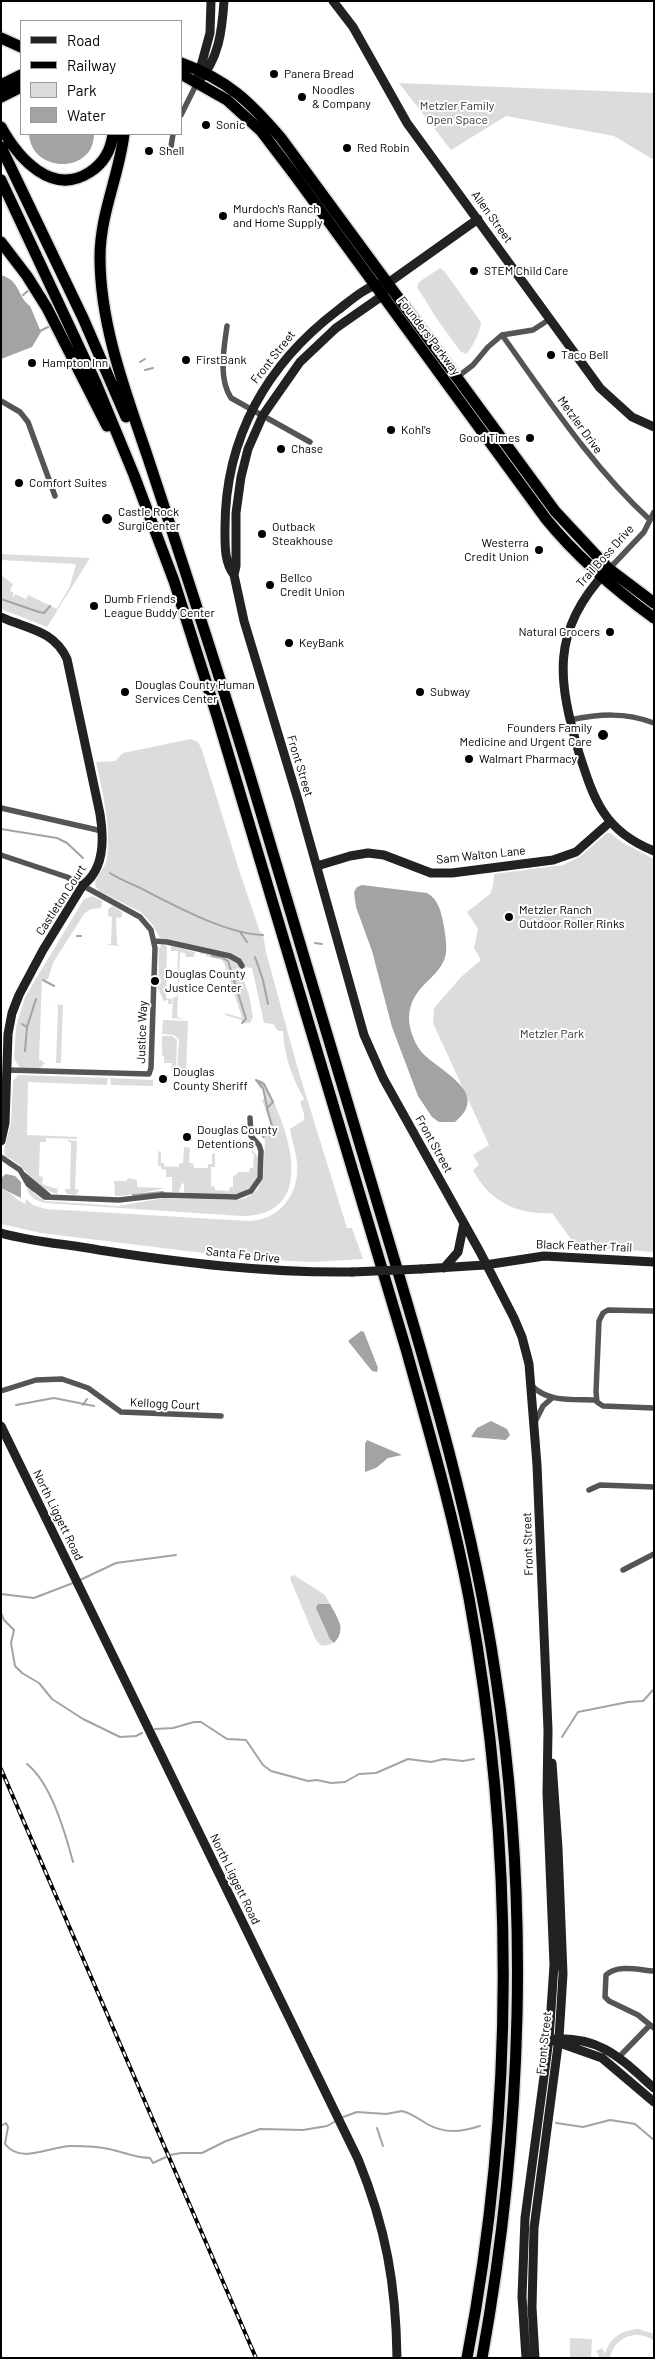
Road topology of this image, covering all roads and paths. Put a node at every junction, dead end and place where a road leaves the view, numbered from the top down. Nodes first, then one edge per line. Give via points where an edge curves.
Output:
1 (211, 1) edge
2 (224, 1) edge
3 (333, 1) edge
4 (1, 38) edge
5 (20, 47) edge
6 (182, 64) edge
7 (182, 74) edge
8 (201, 75) junction
9 (19, 82) edge
10 (1, 85) edge
11 (1, 97) edge
12 (182, 113) edge
13 (1, 127) edge
14 (113, 135) edge
15 (124, 135) edge
16 (173, 135) edge
17 (1, 147) edge
18 (170, 153) dead end
19 (1, 182) edge
20 (478, 219) junction
21 (1, 242) edge
22 (388, 283) junction
23 (374, 285) junction
24 (382, 296) junction
25 (550, 319) junction
26 (227, 326) dead end
27 (502, 336) junction
28 (432, 363) junction
29 (456, 378) junction
30 (1, 401) edge
31 (252, 408) junction
32 (263, 415) junction
33 (654, 427) edge
34 (310, 442) dead end
35 (134, 475) junction
36 (159, 494) junction
37 (55, 496) dead end
38 (654, 512) edge
39 (650, 520) junction
40 (605, 573) junction
41 (234, 576) junction
42 (654, 603) edge
43 (1, 617) edge
44 (654, 618) edge
45 (570, 720) junction
46 (654, 723) edge
47 (1, 808) edge
48 (610, 822) junction
49 (102, 831) junction
50 (654, 851) edge
51 (1, 855) edge
52 (317, 866) junction
53 (83, 885) junction
54 (154, 941) junction
55 (242, 966) dead end
56 (7, 1070) junction
57 (250, 1118) dead end
58 (1, 1141) edge
59 (1, 1157) edge
60 (464, 1223) junction
61 (1, 1233) edge
62 (654, 1262) edge
63 (485, 1265) junction
64 (444, 1268) junction
65 (654, 1311) edge
66 (531, 1385) junction
67 (1, 1391) edge
68 (552, 1398) junction
69 (596, 1400) junction
70 (654, 1408) edge
71 (221, 1416) dead end
72 (534, 1423) junction
73 (1, 1426) edge
74 (654, 1487) edge
75 (589, 1490) dead end
76 (654, 1554) edge
77 (623, 1570) dead end
78 (654, 1971) edge
79 (652, 2026) edge
80 (555, 2040) junction
81 (619, 2057) junction
82 (654, 2088) edge
83 (654, 2102) edge
84 (397, 2358) edge
85 (467, 2358) edge
86 (482, 2358) edge
87 (526, 2358) edge
88 (535, 2358) edge

1 - 8 street via 210,33
2 - 8 street via 219,44
3 - 20 street, Allen Street via 353,26 407,123
4 - 5 highway
6 - 8 highway, Founders Parkway
7 - 8 highway, Founders Parkway
8 - 12 street
8 - 22 highway, Founders Parkway via 244,98 259,112 282,138
8 - 23 highway, Founders Parkway via 252,121
9 - 10 highway
9 - 11 highway
13 - 14 highway via 27,164 44,176 60,180 77,178 95,169 107,155
15 - 36 highway via 121,158 103,222 101,275 118,365
16 - 18 street
17 - 36 highway via 83,318
19 - 35 highway via 96,383
20 - 22 street, Front Street
20 - 25 street, Allen Street
21 - 35 highway via 47,308
22 - 23 street, Front Street
22 - 24 street, Front Street
22 - 29 highway, Founders Parkway
23 - 24 highway, Founders Parkway
23 - 31 street, Front Street via 301,341 274,373
24 - 28 highway, Founders Parkway
24 - 32 street, Front Street via 312,349 289,375
25 - 27 street via 533,330
25 - 33 street, Allen Street via 610,398 632,417
26 - 31 street via 224,385 231,398
27 - 29 street
27 - 39 street, Metzler Drive via 596,463
28 - 29 street
28 - 40 highway, Founders Parkway via 546,518 578,555
29 - 40 highway, Founders Parkway
30 - 37 street via 20,412 28,422
31 - 32 street
31 - 41 street, Front Street via 235,452 226,507 227,559
32 - 34 street
32 - 41 street, Front Street via 248,449 241,477
35 - 85 highway via 208,685 403,1340 450,1510 475,1631 496,1799 502,1903 503,2021 490,2208
36 - 86 highway via 232,713 420,1345 460,1492 484,1606 511,1801 517,2000 504,2214
38 - 39 street, Trail Boss Drive
39 - 40 street, Trail Boss Drive via 634,544
40 - 42 highway, Founders Parkway
40 - 44 highway, Founders Parkway
40 - 45 street, Trail Boss Drive via 577,611 564,651 562,680
41 - 52 street, Front Street via 244,621
43 - 49 street, Castleton Court via 46,634 57,643 67,659
45 - 46 street via 614,715
45 - 48 street, Trail Boss Drive via 592,794
47 - 49 street
48 - 50 street, Trail Boss Drive via 626,837
48 - 52 street, Sam Walton Lane via 576,852 553,860 442,873 423,871 384,855 368,854
49 - 53 street, Castleton Court via 102,849 96,868 90,880
51 - 53 street, Justice Way via 62,874
52 - 60 street, Front Street via 370,1050
53 - 54 street, Justice Way via 140,917 149,927
53 - 56 street, Castleton Court via 19,995 9,1027
54 - 55 street via 230,956
54 - 56 street, Justice Way via 152,1068 149,1074
56 - 58 street, Castleton Court
57 - 59 street via 251,1136 261,1151 260,1174 256,1186 246,1195 163,1195 119,1200 49,1196 39,1194 14,1165
60 - 63 street, Front Street
60 - 64 street via 458,1252
61 - 64 street, Santa Fe Drive, bridge via 47,1243 240,1268 352,1272
62 - 63 street, Black Feather Trail via 544,1256
63 - 64 street, Santa Fe Drive
63 - 66 street, Front Street via 522,1337
65 - 69 street via 608,1310 600,1317
66 - 68 street via 538,1393
66 - 72 street, Front Street
67 - 71 street, Kellogg Court via 36,1380 62,1378 88,1388 121,1412
68 - 69 street
68 - 72 street via 543,1406
69 - 70 street via 603,1406
72 - 80 street, Front Street via 548,1730 555,1792 562,1936 563,1974
73 - 84 street, North Liggett Road via 358,2159 380,2220 392,2271
74 - 75 street via 600,1485
76 - 77 street
78 - 79 street via 618,1969 610,1972 606,1975 605,1997
79 - 81 street
80 - 81 street via 589,2042
80 - 83 street via 602,2058
80 - 87 street, Front Street via 525,2218 522,2297
80 - 88 street, Front Street via 534,2228 532,2307
81 - 82 street

